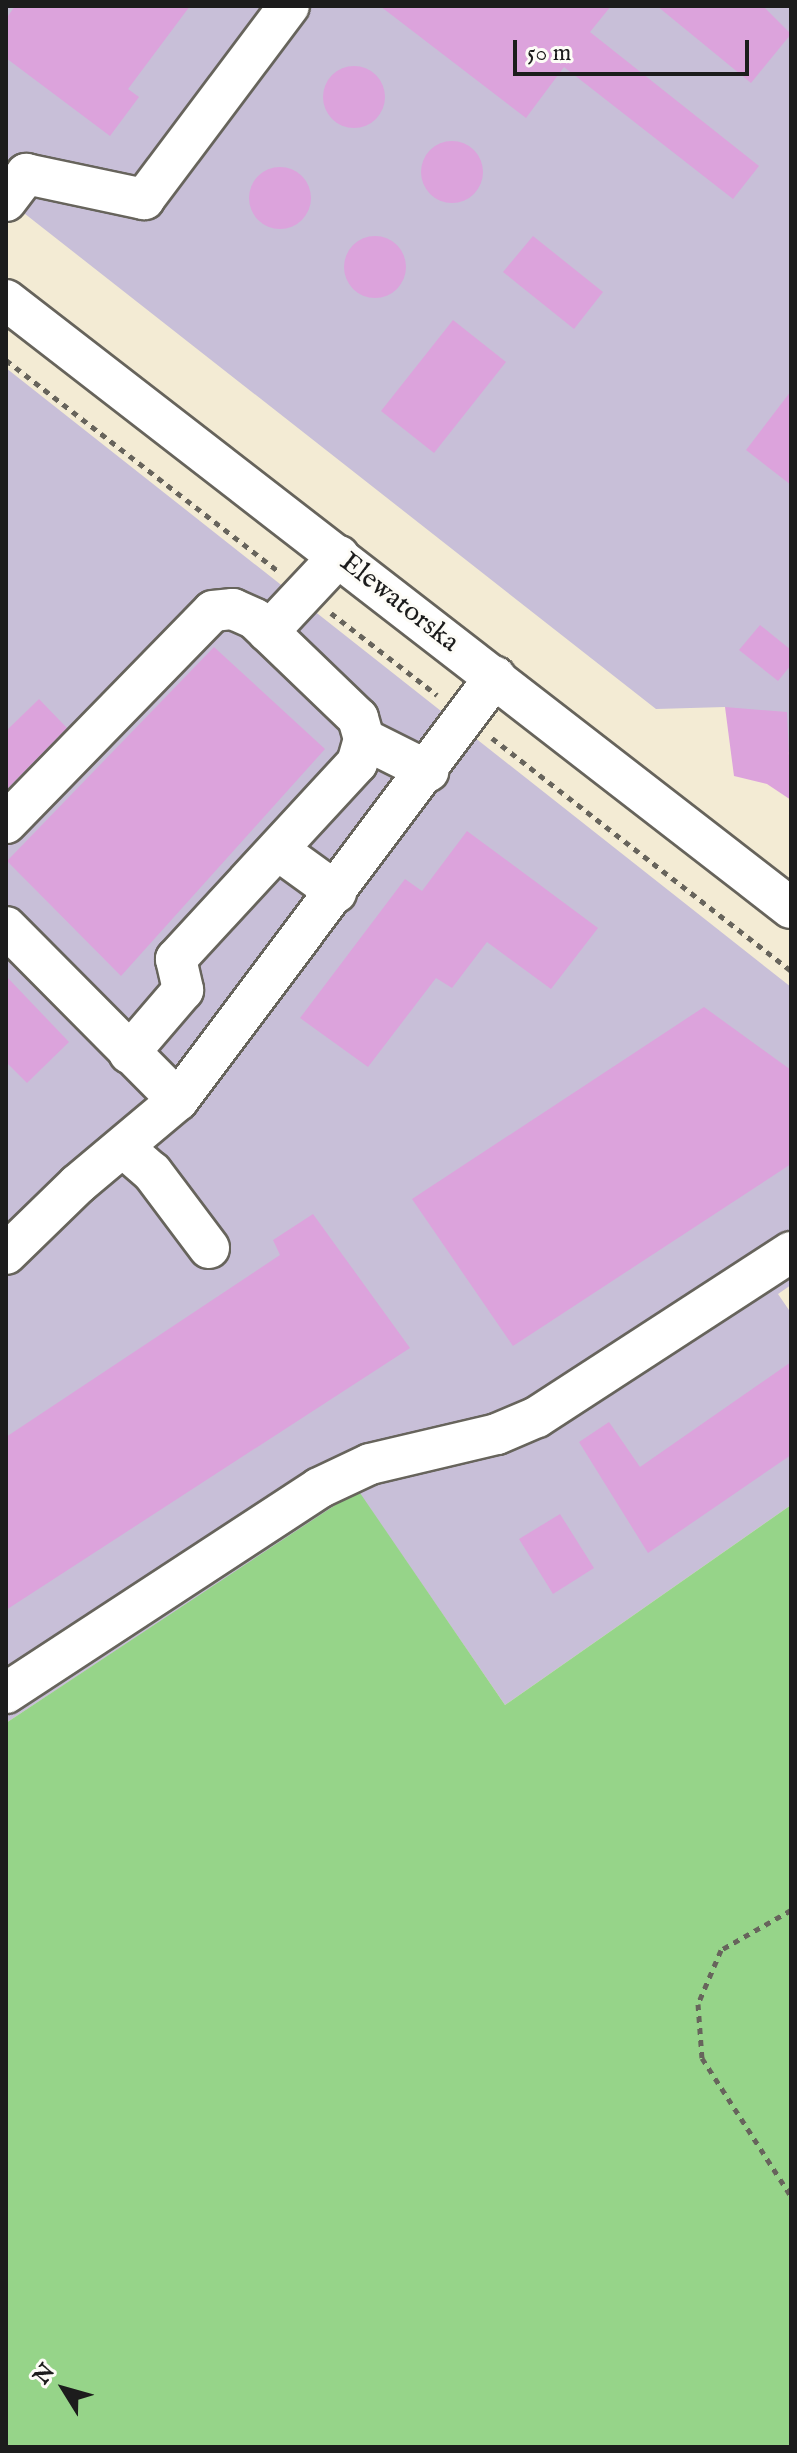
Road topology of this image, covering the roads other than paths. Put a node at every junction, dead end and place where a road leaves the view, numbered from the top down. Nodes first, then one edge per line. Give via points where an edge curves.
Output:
1 (289, 6) edge
2 (6, 201) edge
3 (6, 300) edge
4 (339, 556) junction
5 (268, 632) junction
6 (495, 677) junction
7 (364, 739) junction
8 (428, 771) junction
9 (6, 823) edge
10 (278, 850) junction
11 (336, 892) junction
12 (791, 908) edge
13 (6, 927) edge
14 (129, 1053) junction
15 (178, 1100) junction
16 (124, 1148) junction
17 (209, 1248) dead end
18 (791, 1252) edge
19 (6, 1254) edge
20 (6, 1693) edge

1 - 2 street via 144,199 26,174
3 - 4 street, Elewatorska
4 - 5 street
4 - 6 street, Elewatorska
5 - 7 street via 358,718
5 - 9 street via 233,609 213,611
6 - 8 street
6 - 12 street, Elewatorska
7 - 8 street
7 - 10 street via 357,763
8 - 11 street
10 - 11 street
10 - 14 street via 176,959 183,990
11 - 15 street
13 - 14 street
14 - 15 street
15 - 16 street
16 - 17 street via 152,1172
16 - 19 street
18 - 20 street via 537,1417 497,1434 370,1464 319,1488

